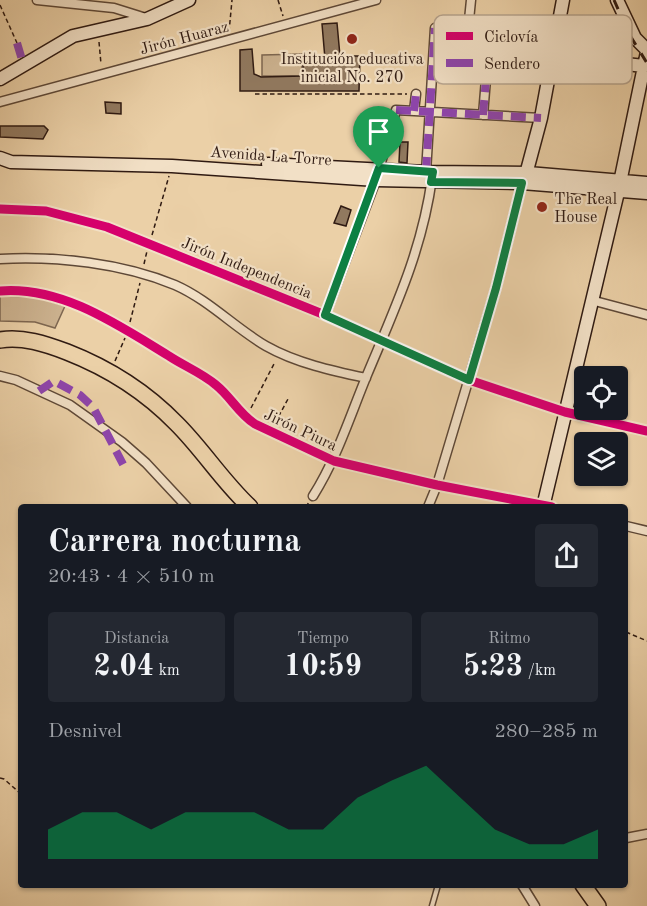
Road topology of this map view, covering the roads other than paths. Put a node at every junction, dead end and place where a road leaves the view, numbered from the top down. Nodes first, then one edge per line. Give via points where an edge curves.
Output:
1 (37, 0) edge
2 (189, 0) edge
3 (376, 0) edge
4 (471, 0) edge
5 (563, 0) edge
6 (617, 0) edge
7 (470, 15) edge
8 (560, 15) edge
9 (624, 15) edge
10 (147, 19) junction
11 (632, 32) edge
12 (434, 45) edge
13 (647, 51) edge
14 (632, 65) edge
15 (644, 66) junction
16 (0, 79) edge
17 (486, 84) edge
18 (547, 84) edge
19 (416, 94) road end
20 (0, 102) edge
21 (414, 111) junction
22 (430, 112) junction
23 (483, 115) junction
24 (541, 118) junction
25 (0, 157) edge
26 (377, 174) junction
27 (430, 175) junction
28 (525, 178) junction
29 (647, 183) edge
30 (619, 187) junction
31 (647, 193) edge
32 (0, 209) edge
33 (0, 259) edge
34 (0, 291) edge
35 (591, 300) junction
36 (325, 315) junction
37 (647, 315) edge
38 (0, 340) edge
39 (382, 340) junction
40 (0, 376) edge
41 (366, 378) junction
42 (469, 380) junction
43 (565, 412) junction
44 (647, 431) edge
45 (334, 461) junction
46 (437, 485) junction
47 (313, 496) dead end
48 (184, 504) edge
49 (247, 504) edge
50 (429, 504) edge
51 (537, 504) edge
52 (547, 504) edge
53 (628, 526) edge
54 (647, 531) edge
55 (647, 834) edge
56 (628, 838) edge
57 (437, 888) edge
58 (524, 888) edge
59 (585, 888) edge
60 (432, 906) edge
61 (535, 906) edge
62 (598, 906) edge

1 - 10 street via 114,8
2 - 10 street
3 - 20 street, Jirón Huaraz
4 - 7 street
5 - 8 street
6 - 9 street
10 - 16 street via 73,36
11 - 13 street
12 - 22 street
13 - 15 street
14 - 15 street
15 - 30 street
17 - 23 street
18 - 24 street
19 - 21 street
21 - 22 street
21 - 26 street via 396,110
22 - 23 street
22 - 27 street
23 - 24 street
24 - 28 street
25 - 26 street, Avenida La Torre via 13,154
26 - 27 street, Avenida La Torre
26 - 36 street
27 - 28 street, Avenida La Torre
27 - 39 street via 415,260
28 - 30 street, Avenida La Torre
28 - 42 street
29 - 30 street, Avenida La Torre
30 - 31 street, Avenida La Torre
30 - 35 street
32 - 36 street, Jirón Independencia via 65,214 107,227
33 - 41 street via 92,265 168,283 280,353
34 - 45 street, Jirón Piura via 43,292 109,321 215,384 245,418
35 - 37 street
35 - 43 street
36 - 39 street, Jirón Independencia
38 - 49 highway via 11,338 61,350 145,393
39 - 41 street
39 - 42 street, Jirón Independencia
40 - 48 street via 70,405 134,452
41 - 45 street
42 - 43 street, Jirón Independencia
42 - 46 street
43 - 44 street, Jirón Independencia
43 - 52 street
45 - 46 street, Jirón Piura
45 - 47 street
46 - 50 street
46 - 51 street, Jirón Piura
53 - 54 street
55 - 56 street
57 - 60 lane
58 - 61 street
59 - 62 highway

